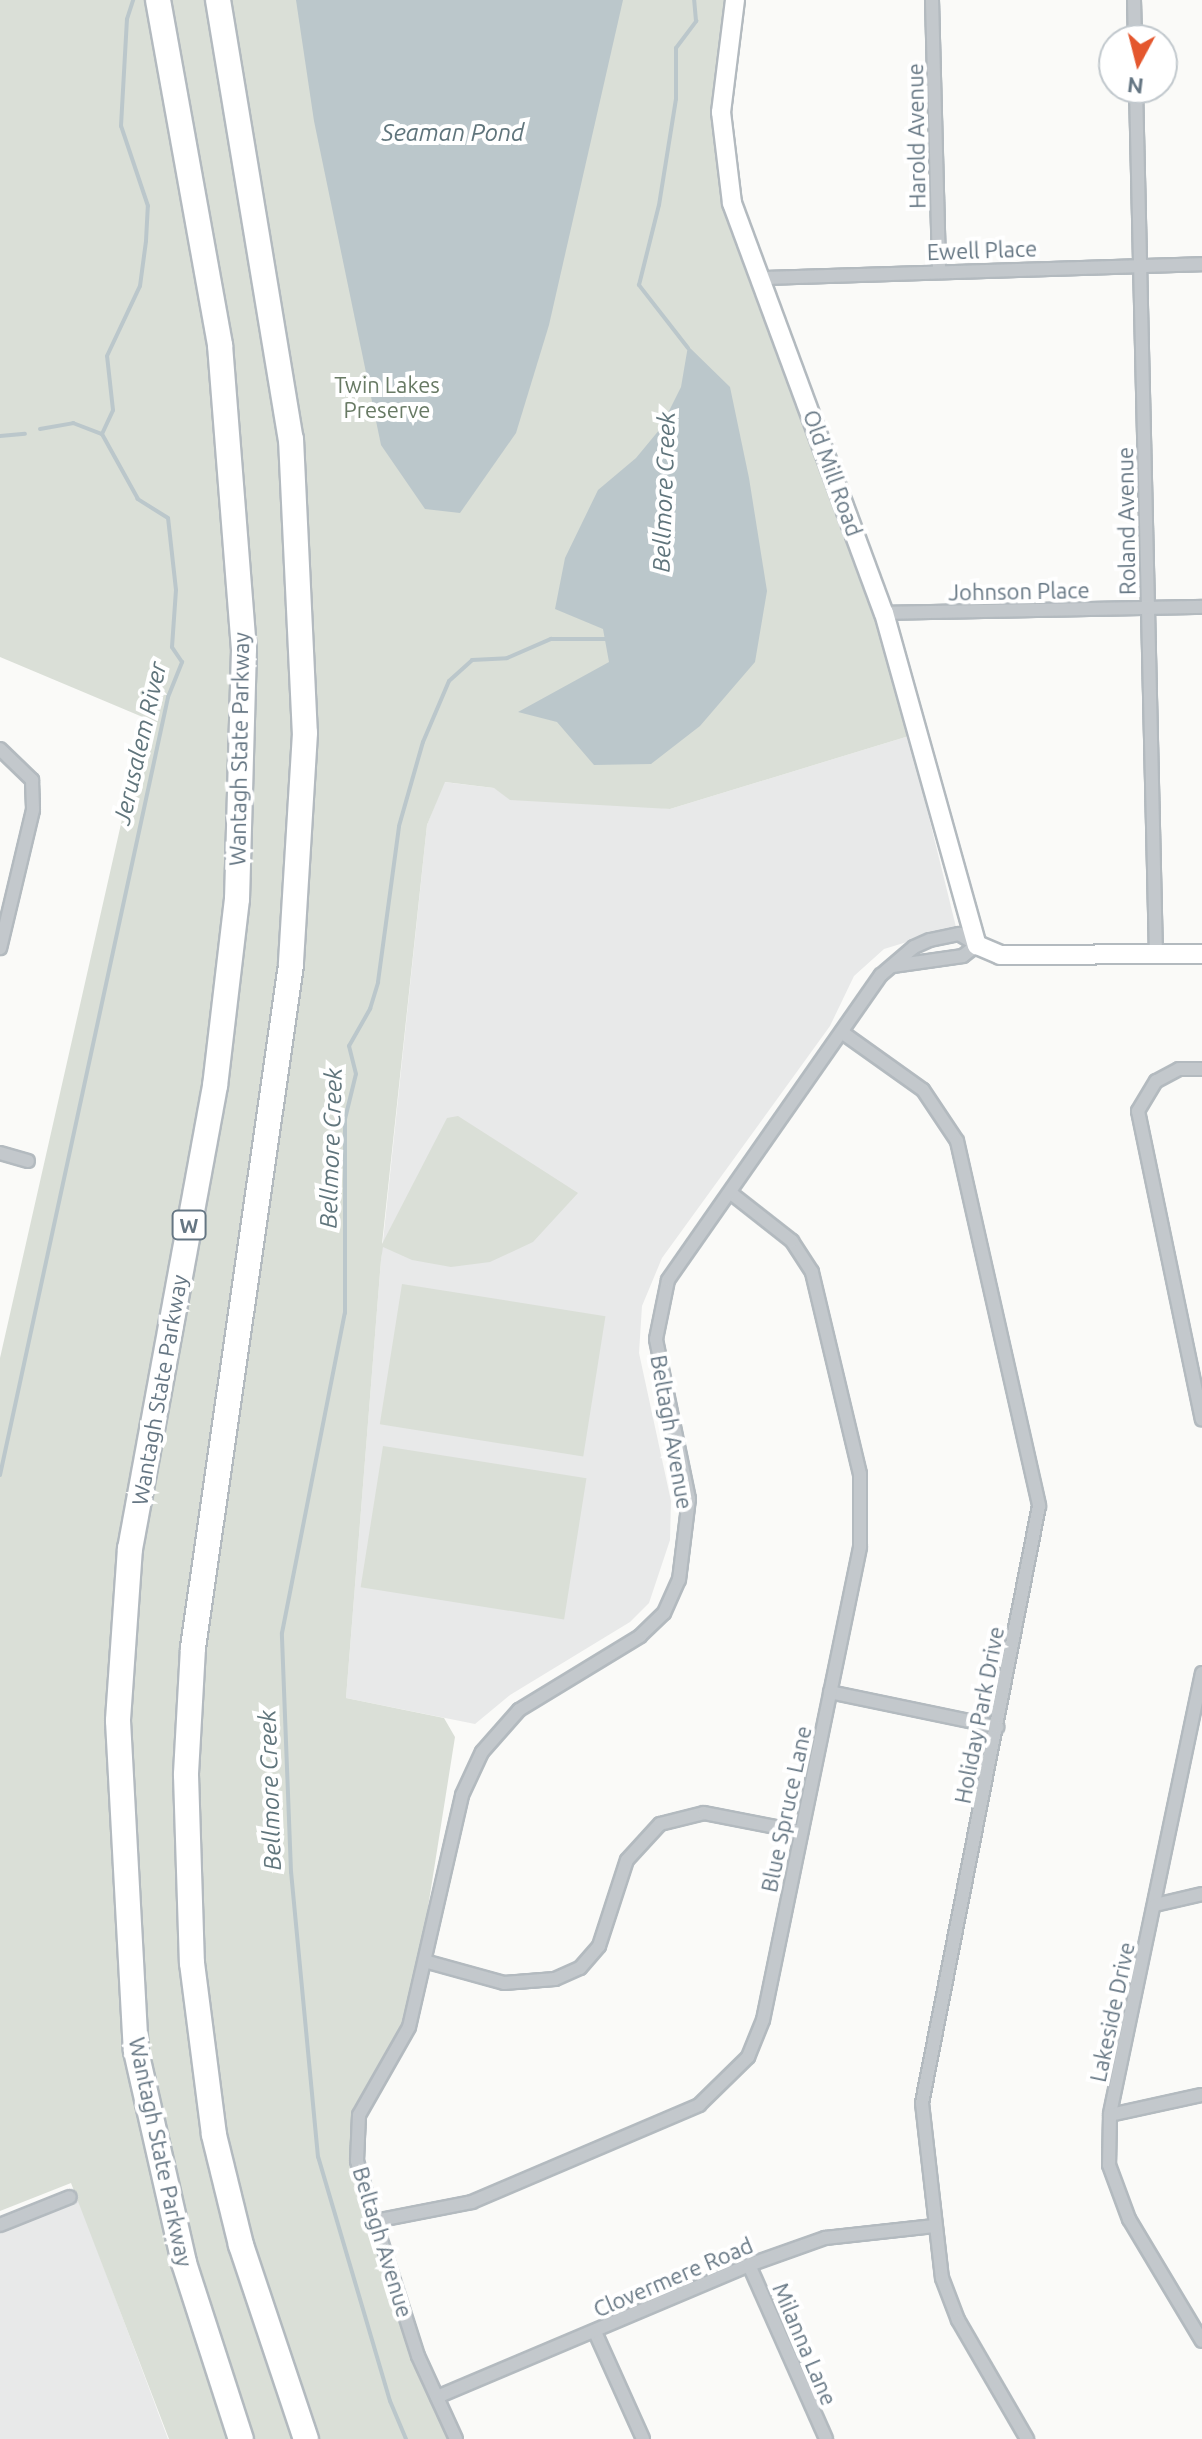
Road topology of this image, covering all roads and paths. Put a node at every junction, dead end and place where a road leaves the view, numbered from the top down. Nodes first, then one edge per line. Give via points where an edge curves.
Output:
1 (158, 0) edge
2 (218, 0) edge
3 (735, 0) edge
4 (932, 0) edge
5 (1134, 0) edge
6 (1135, 24) edge
7 (1136, 104) edge
8 (1202, 264) edge
9 (1140, 266) junction
10 (939, 271) junction
11 (763, 278) junction
12 (1202, 607) edge
13 (1148, 608) junction
14 (884, 613) junction
15 (0, 749) edge
16 (977, 945) junction
17 (0, 948) edge
18 (1156, 953) junction
19 (1202, 954) edge
20 (893, 966) junction
21 (843, 1033) junction
22 (1202, 1069) edge
23 (0, 1153) edge
24 (28, 1161) dead end
25 (732, 1194) junction
26 (1202, 1419) edge
27 (1202, 1673) edge
28 (830, 1692) junction
29 (1200, 1694) edge
30 (997, 1727) junction
31 (801, 1832) junction
32 (1202, 1894) edge
33 (1155, 1905) junction
34 (428, 1962) junction
35 (1202, 2095) edge
36 (1110, 2115) junction
37 (70, 2197) dead end
38 (375, 2221) junction
39 (0, 2225) edge
40 (934, 2226) junction
41 (749, 2265) junction
42 (595, 2332) junction
43 (1202, 2341) edge
44 (437, 2397) junction
45 (241, 2439) edge
46 (306, 2439) edge
47 (456, 2439) edge
48 (643, 2439) edge
49 (826, 2439) edge
50 (1027, 2439) edge

1 - 45 highway, Wantagh State Parkway / W via 220,345 244,649 237,899 220,1040 130,1548 118,1721 136,2051 184,2263
2 - 46 highway via 291,439 305,733 291,965 193,1648 186,1775 191,1947 214,2135 241,2245
3 - 11 street, Old Mill Road via 721,112 732,203
4 - 10 street, Harold Avenue
5 - 6 street
7 - 9 street, Roland Avenue
8 - 9 street, Ewell Place
9 - 10 street, Ewell Place
9 - 13 street, Roland Avenue
10 - 11 street, Ewell Place
11 - 14 street, Old Mill Road
12 - 13 street, Johnson Place
13 - 14 street, Johnson Place
13 - 18 street, Roland Avenue
14 - 16 street, Old Mill Road
15 - 17 street via 32,780 33,810
16 - 18 street via 1000,955
16 - 20 street via 963,956
16 - 20 street, Beltagh Avenue via 959,934 946,935 914,947
18 - 19 street
20 - 21 street, Beltagh Avenue via 871,988
21 - 25 street, Beltagh Avenue
21 - 30 street, Holiday Park Drive via 923,1090 957,1141 1032,1465 1039,1506 1034,1548
22 - 26 street via 1179,1069 1156,1081 1138,1111
23 - 24 street
25 - 28 street, Blue Spruce Lane via 792,1241 812,1272 860,1474 860,1547
25 - 34 street, Beltagh Avenue via 677,1267 659,1309 657,1352 689,1499 679,1580 664,1613 640,1636 519,1710 482,1752 462,1795
27 - 29 street, Lakeside Drive
28 - 30 street
28 - 31 street, Blue Spruce Lane
29 - 33 street, Lakeside Drive
30 - 40 street, Holiday Park Drive via 922,2103
31 - 34 street via 704,1813 660,1824 627,1860 599,1946 580,1968 555,1979 504,1983
31 - 38 street, Blue Spruce Lane via 763,2020 748,2057 729,2081 699,2105 505,2189 472,2202
32 - 33 street
33 - 36 street, Lakeside Drive
34 - 38 street, Beltagh Avenue via 409,2027 359,2115 357,2161
35 - 36 street
36 - 43 street, Lakeside Drive via 1109,2165 1129,2219
37 - 39 street
38 - 44 street, Beltagh Avenue
40 - 41 street, Clovermere Road via 825,2238
40 - 50 street, Holiday Park Drive via 942,2278 958,2320
41 - 42 street, Clovermere Road
41 - 49 street, Milanna Lane
42 - 44 street, Clovermere Road
42 - 48 street
44 - 47 street, Beltagh Avenue

